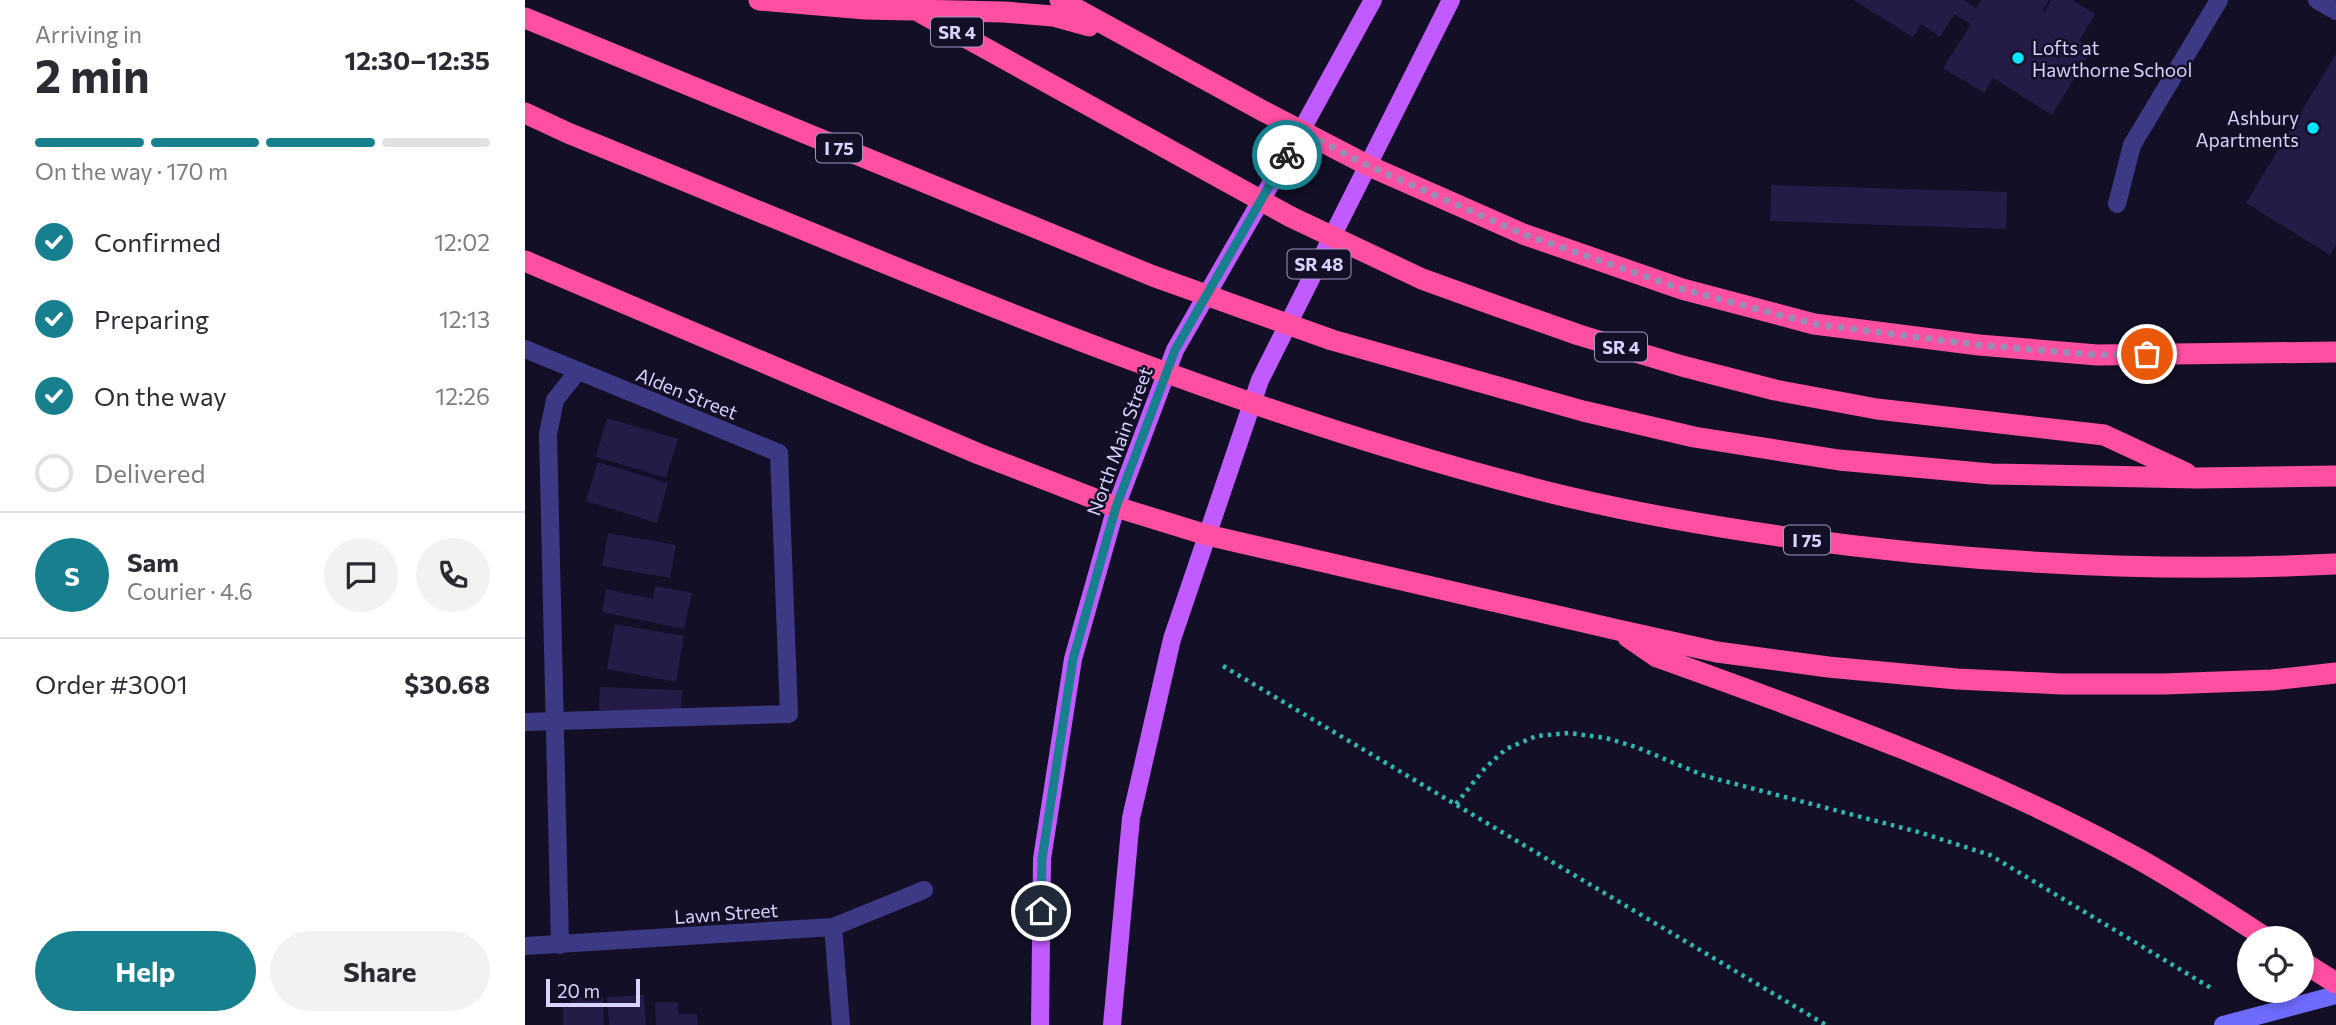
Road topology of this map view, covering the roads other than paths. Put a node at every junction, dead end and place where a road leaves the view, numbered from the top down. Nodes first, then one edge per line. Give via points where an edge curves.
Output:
1 (759, 0) edge
2 (898, 0) edge
3 (1060, 0) edge
4 (1373, 0) edge
5 (1451, 0) edge
6 (2219, 0) edge
7 (2317, 0) edge
8 (2336, 11) edge
9 (525, 18) edge
10 (1121, 35) junction
11 (525, 113) edge
12 (525, 128) edge
13 (1301, 131) junction
14 (568, 133) junction
15 (1369, 166) junction
16 (2117, 204) dead end
17 (525, 261) edge
18 (525, 349) edge
19 (2336, 352) edge
20 (578, 371) junction
21 (2336, 476) edge
22 (2197, 478) junction
23 (1116, 507) junction
24 (1206, 536) junction
25 (2336, 564) edge
26 (1618, 630) junction
27 (2336, 673) edge
28 (554, 720) junction
29 (525, 722) edge
30 (924, 890) dead end
31 (2247, 926) edge
32 (833, 927) junction
33 (560, 945) junction
34 (525, 946) edge
35 (2314, 969) edge
36 (2336, 983) edge
37 (2336, 995) edge
38 (841, 1025) edge
39 (1040, 1025) edge
40 (1112, 1025) edge
41 (2223, 1025) edge

1 - 10 highway via 1053,16
2 - 22 highway, SR 4 via 1291,217 1373,257 1494,305 1579,335 1775,390 1877,409 2104,435
3 - 10 highway
4 - 13 main road, North Main Street
5 - 15 main road, SR 48
6 - 16 street via 2132,145
7 - 8 street
9 - 22 highway, I 75 via 1153,276 1332,340 1511,391 1694,438 1839,460 1991,474
10 - 13 highway
11 - 14 highway, I 75
12 - 14 highway
13 - 15 highway
13 - 23 main road, North Main Street via 1175,350
14 - 25 highway, I 75 via 1113,353 1291,418 1588,502 1684,521 1931,555 2094,566
15 - 19 highway via 1535,238 1682,289 1814,324 2097,355
15 - 24 main road, SR 48 via 1260,380
17 - 23 highway via 979,454
18 - 20 street, Alden Street
20 - 28 street via 555,400 548,435
20 - 28 street, Alden Street via 779,453 789,715
21 - 22 highway, I 75
23 - 24 highway
23 - 39 main road, North Main Street via 1073,659 1042,859
24 - 26 highway
24 - 40 main road, SR 48 via 1172,639 1131,818
26 - 27 highway via 1717,652 1958,679 2164,684
26 - 31 highway via 1657,657 1888,743 2055,817 2135,857
28 - 29 street
28 - 33 street
30 - 32 street, Lawn Street
32 - 33 street, Lawn Street
32 - 38 street
33 - 34 street, Lawn Street
35 - 36 highway
37 - 41 main road

